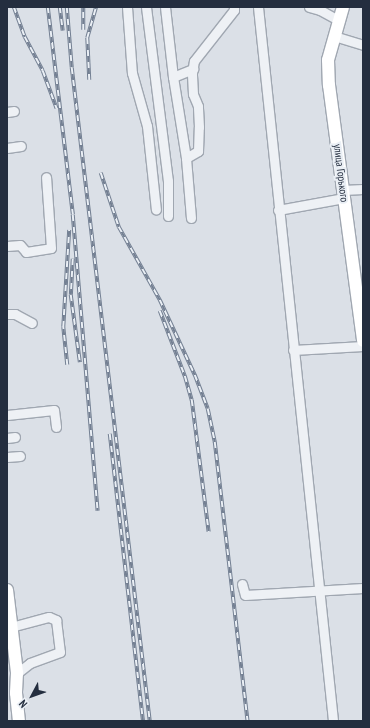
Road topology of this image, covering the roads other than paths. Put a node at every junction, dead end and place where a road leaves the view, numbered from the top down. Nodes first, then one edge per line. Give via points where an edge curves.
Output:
1 (127, 7) edge
2 (146, 7) edge
3 (165, 7) edge
4 (234, 7) edge
5 (258, 7) edge
6 (309, 7) edge
7 (343, 7) edge
8 (338, 20) junction
9 (334, 36) junction
10 (363, 45) edge
11 (193, 69) junction
12 (173, 77) junction
13 (159, 114) junction
14 (147, 126) junction
15 (21, 146) dead end
16 (7, 148) edge
17 (186, 158) junction
18 (46, 177) dead end
19 (363, 189) edge
20 (343, 194) junction
21 (156, 210) dead end
22 (278, 210) junction
23 (168, 216) dead end
24 (191, 218) dead end
25 (7, 246) edge
26 (7, 314) edge
27 (32, 323) dead end
28 (363, 341) edge
29 (363, 346) edge
30 (293, 350) junction
31 (7, 415) edge
32 (56, 427) dead end
33 (20, 456) dead end
34 (7, 457) edge
35 (242, 584) dead end
36 (363, 588) edge
37 (7, 590) edge
38 (320, 590) junction
39 (11, 627) junction
40 (12, 673) edge
41 (19, 721) edge
42 (333, 721) edge

1 - 14 street via 132,73
2 - 13 street
3 - 12 street
4 - 11 street via 194,61
5 - 22 street
6 - 8 street
7 - 8 main road, улица Горького
8 - 9 main road, улица Горького
9 - 10 street
9 - 20 main road, улица Горького via 328,60 329,85
11 - 12 street
11 - 17 street via 193,94 198,106 198,151
12 - 17 street
13 - 14 street
13 - 23 street via 168,181
14 - 21 street
15 - 16 street
17 - 24 street
18 - 25 street via 51,248 26,252 20,245
19 - 20 street
20 - 22 street
20 - 28 main road, улица Горького
22 - 30 street
26 - 27 street via 15,314
29 - 30 street
30 - 38 street
31 - 32 street via 54,410
33 - 34 street
35 - 38 street via 245,595
36 - 38 street
37 - 39 main road
38 - 42 street
39 - 40 main road
39 - 40 street via 49,617 56,620 60,652
40 - 41 main road

